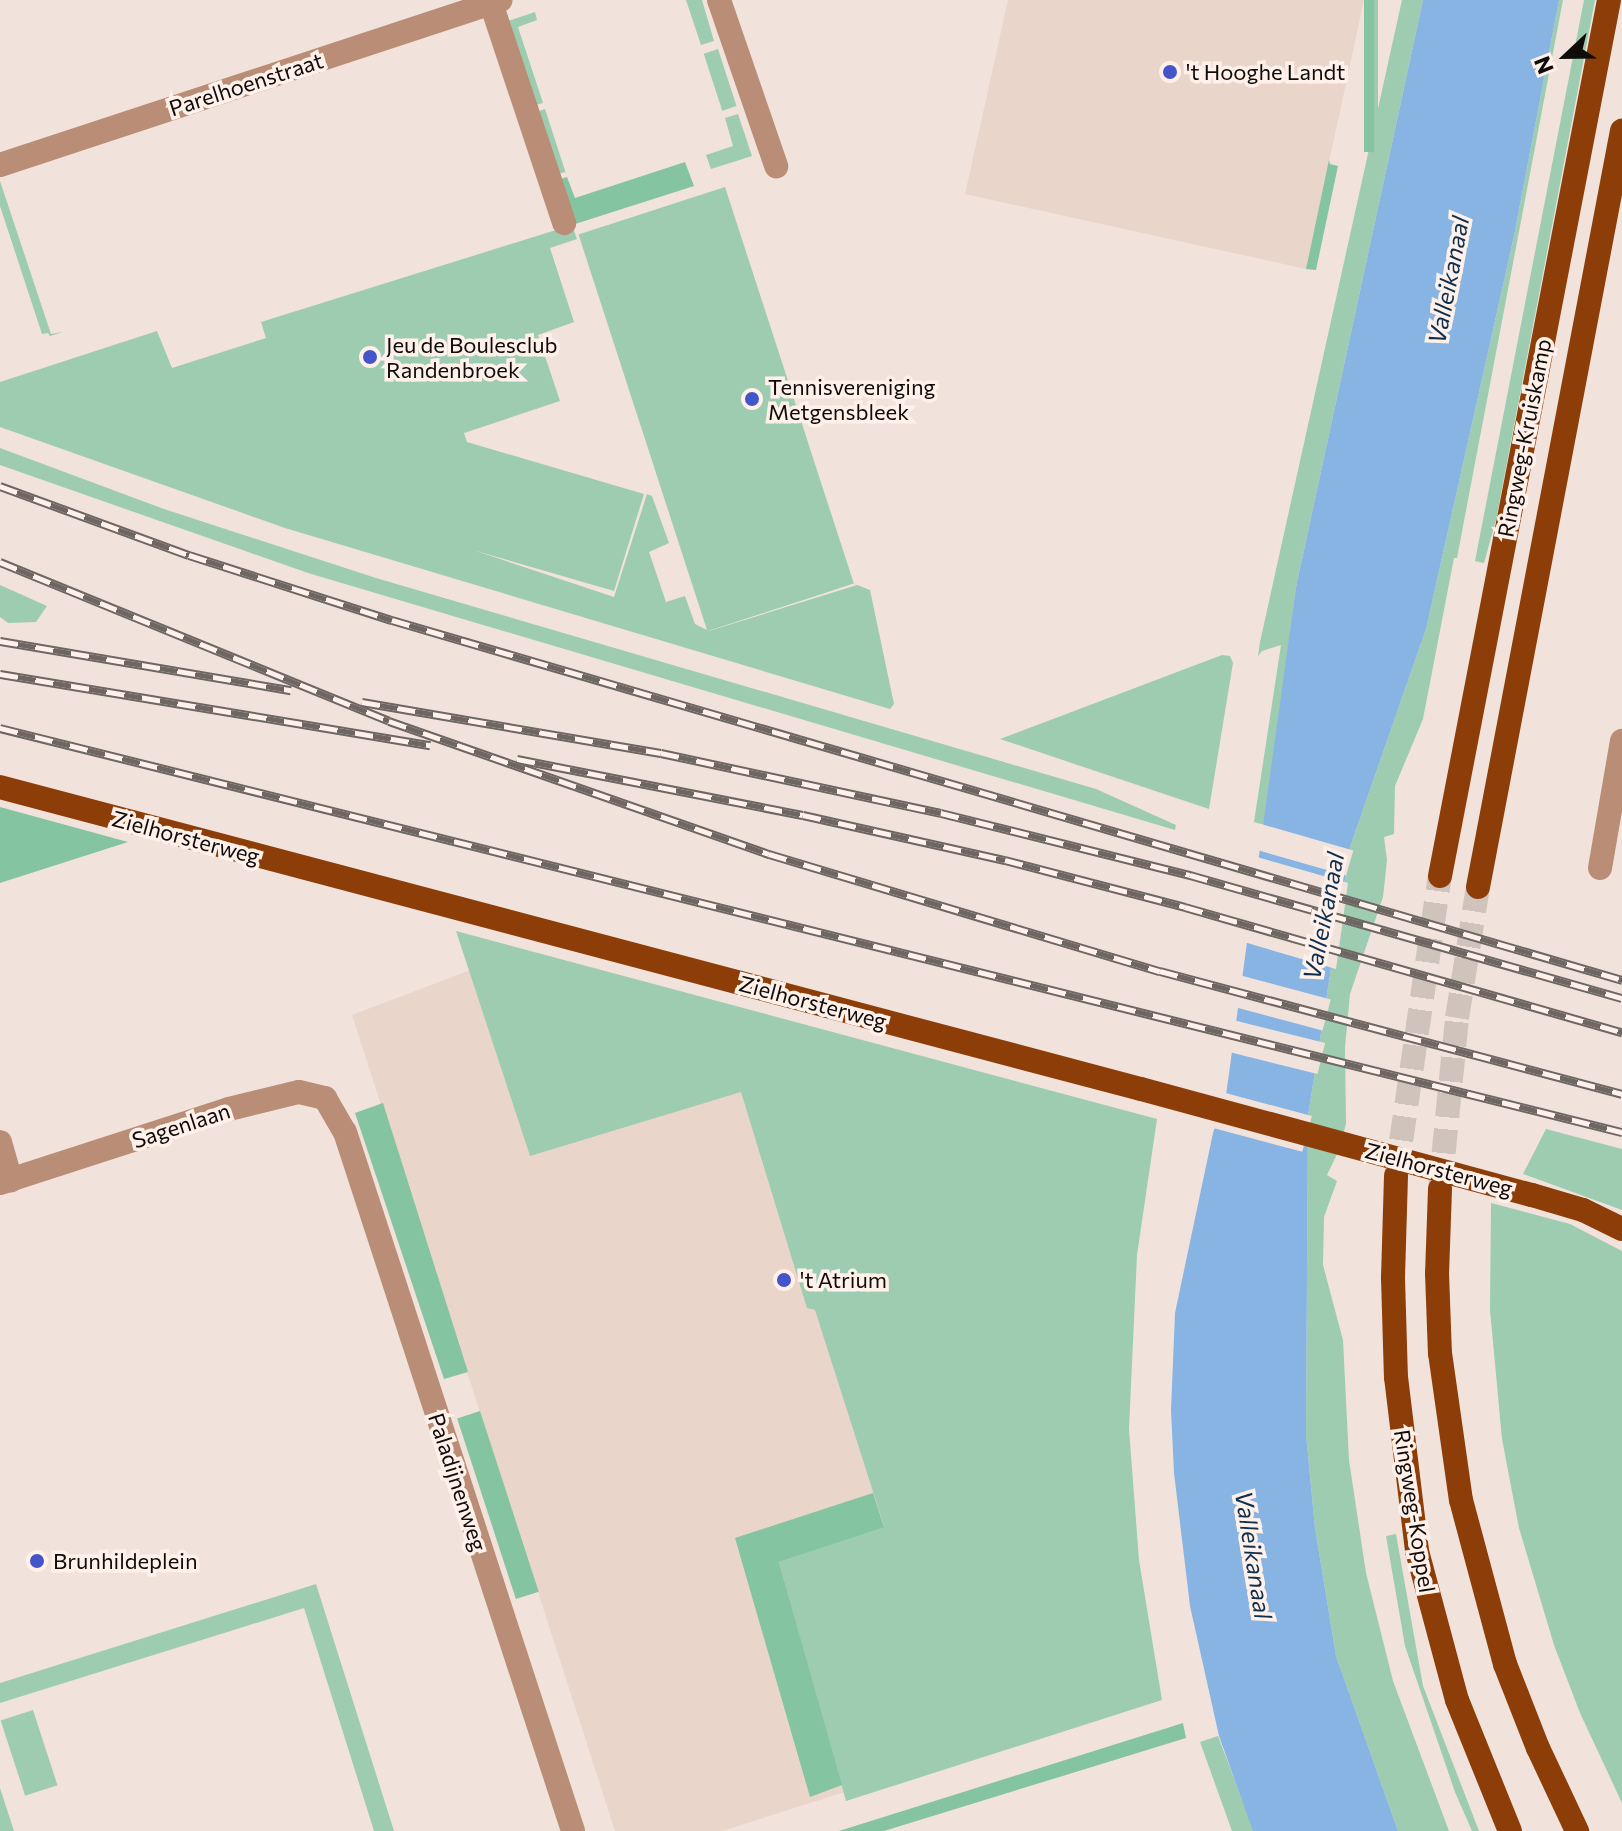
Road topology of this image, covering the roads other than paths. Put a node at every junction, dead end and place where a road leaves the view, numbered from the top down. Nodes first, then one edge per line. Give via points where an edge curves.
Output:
1 (719, 0) edge
2 (1609, 0) edge
3 (496, 1) edge
4 (1622, 131) edge
5 (0, 165) edge
6 (776, 166) dead end
7 (564, 223) dead end
8 (1622, 741) edge
9 (0, 787) edge
10 (1600, 868) dead end
11 (1440, 876) tunnel mouth
12 (1478, 887) tunnel mouth
13 (345, 1132) joint
14 (0, 1142) edge
15 (1396, 1176) tunnel mouth
16 (5, 1182) edge
17 (1440, 1189) tunnel mouth
18 (1622, 1229) edge
19 (573, 1831) edge
20 (1510, 1831) edge
21 (1577, 1831) edge

1 - 6 street
2 - 11 main road, Ringweg-Kruiskamp
3 - 5 street, Parelhoenstraat
3 - 7 street, Parelhoenstraat
4 - 12 main road, Ringweg-Kruiskamp
8 - 10 street
9 - 18 main road, Zielhorsterweg, bridge via 1532,1195
13 - 16 street, Sagenlaan via 325,1098 299,1092 229,1109
13 - 19 street, Paladijnenweg
14 - 16 street
15 - 20 main road, Ringweg-Koppel via 1396,1377 1417,1551 1457,1700
17 - 21 main road via 1440,1353 1461,1500 1505,1664

